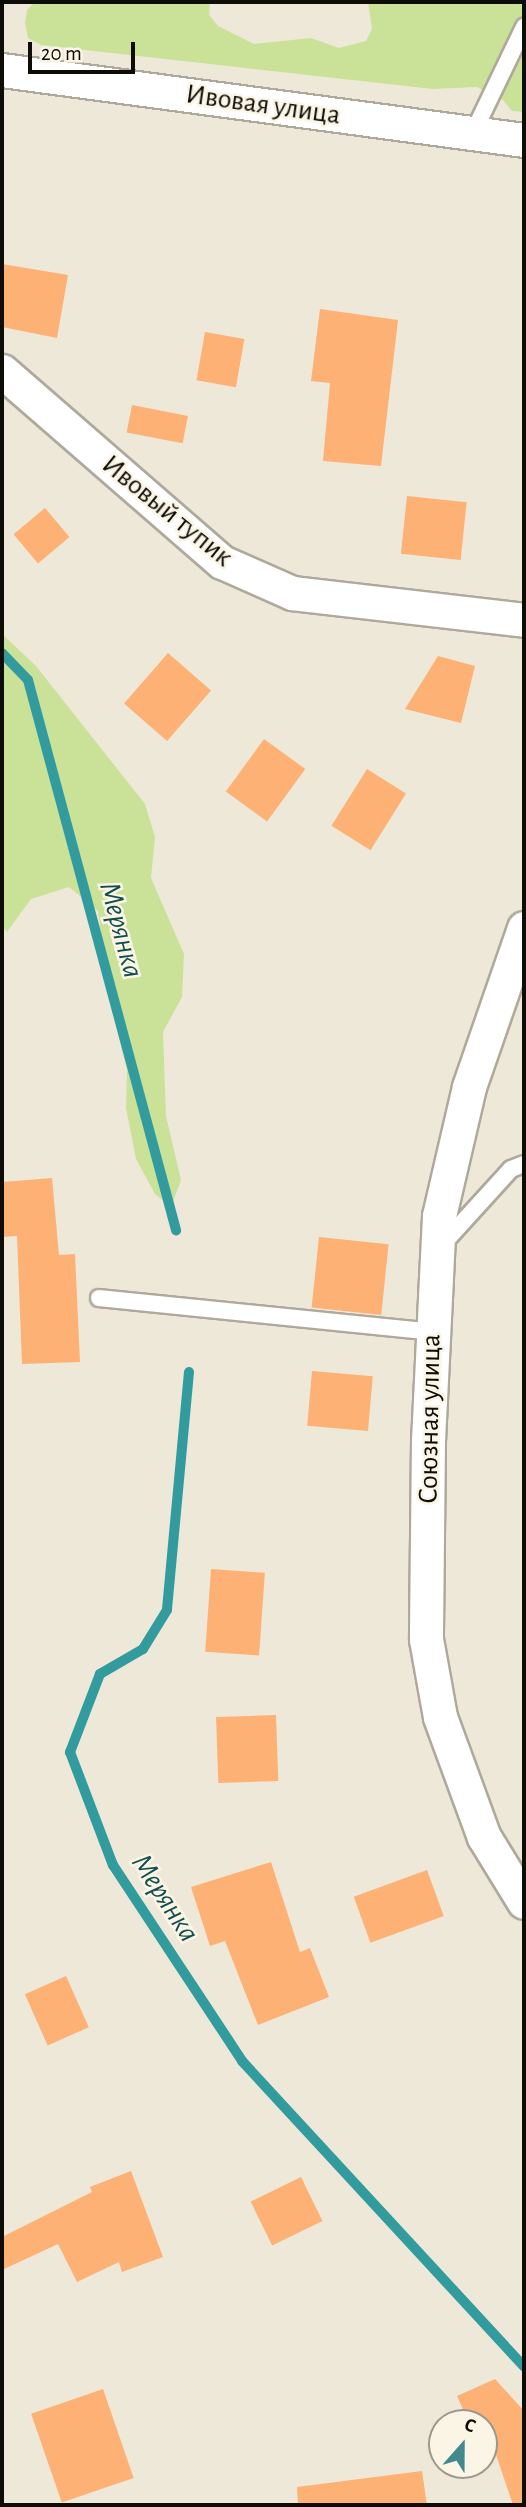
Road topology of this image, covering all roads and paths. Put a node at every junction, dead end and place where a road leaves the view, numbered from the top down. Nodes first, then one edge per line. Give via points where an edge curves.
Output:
1 (524, 27) edge
2 (2, 70) edge
3 (473, 133) junction
4 (524, 140) edge
5 (2, 371) edge
6 (524, 620) edge
7 (524, 928) edge
8 (524, 1164) edge
9 (436, 1251) junction
10 (99, 1298) dead end
11 (431, 1332) junction
12 (524, 1902) edge

1 - 3 lane
2 - 3 street, Ивовая улица
3 - 4 street, Ивовая улица
5 - 6 street, Ивовый тупик via 222,562 292,593
7 - 9 street, Союзная улица via 469,1087 439,1216
8 - 9 lane via 511,1169
9 - 11 street, Союзная улица
10 - 11 lane
11 - 12 street, Союзная улица via 429,1652 440,1717 484,1837

